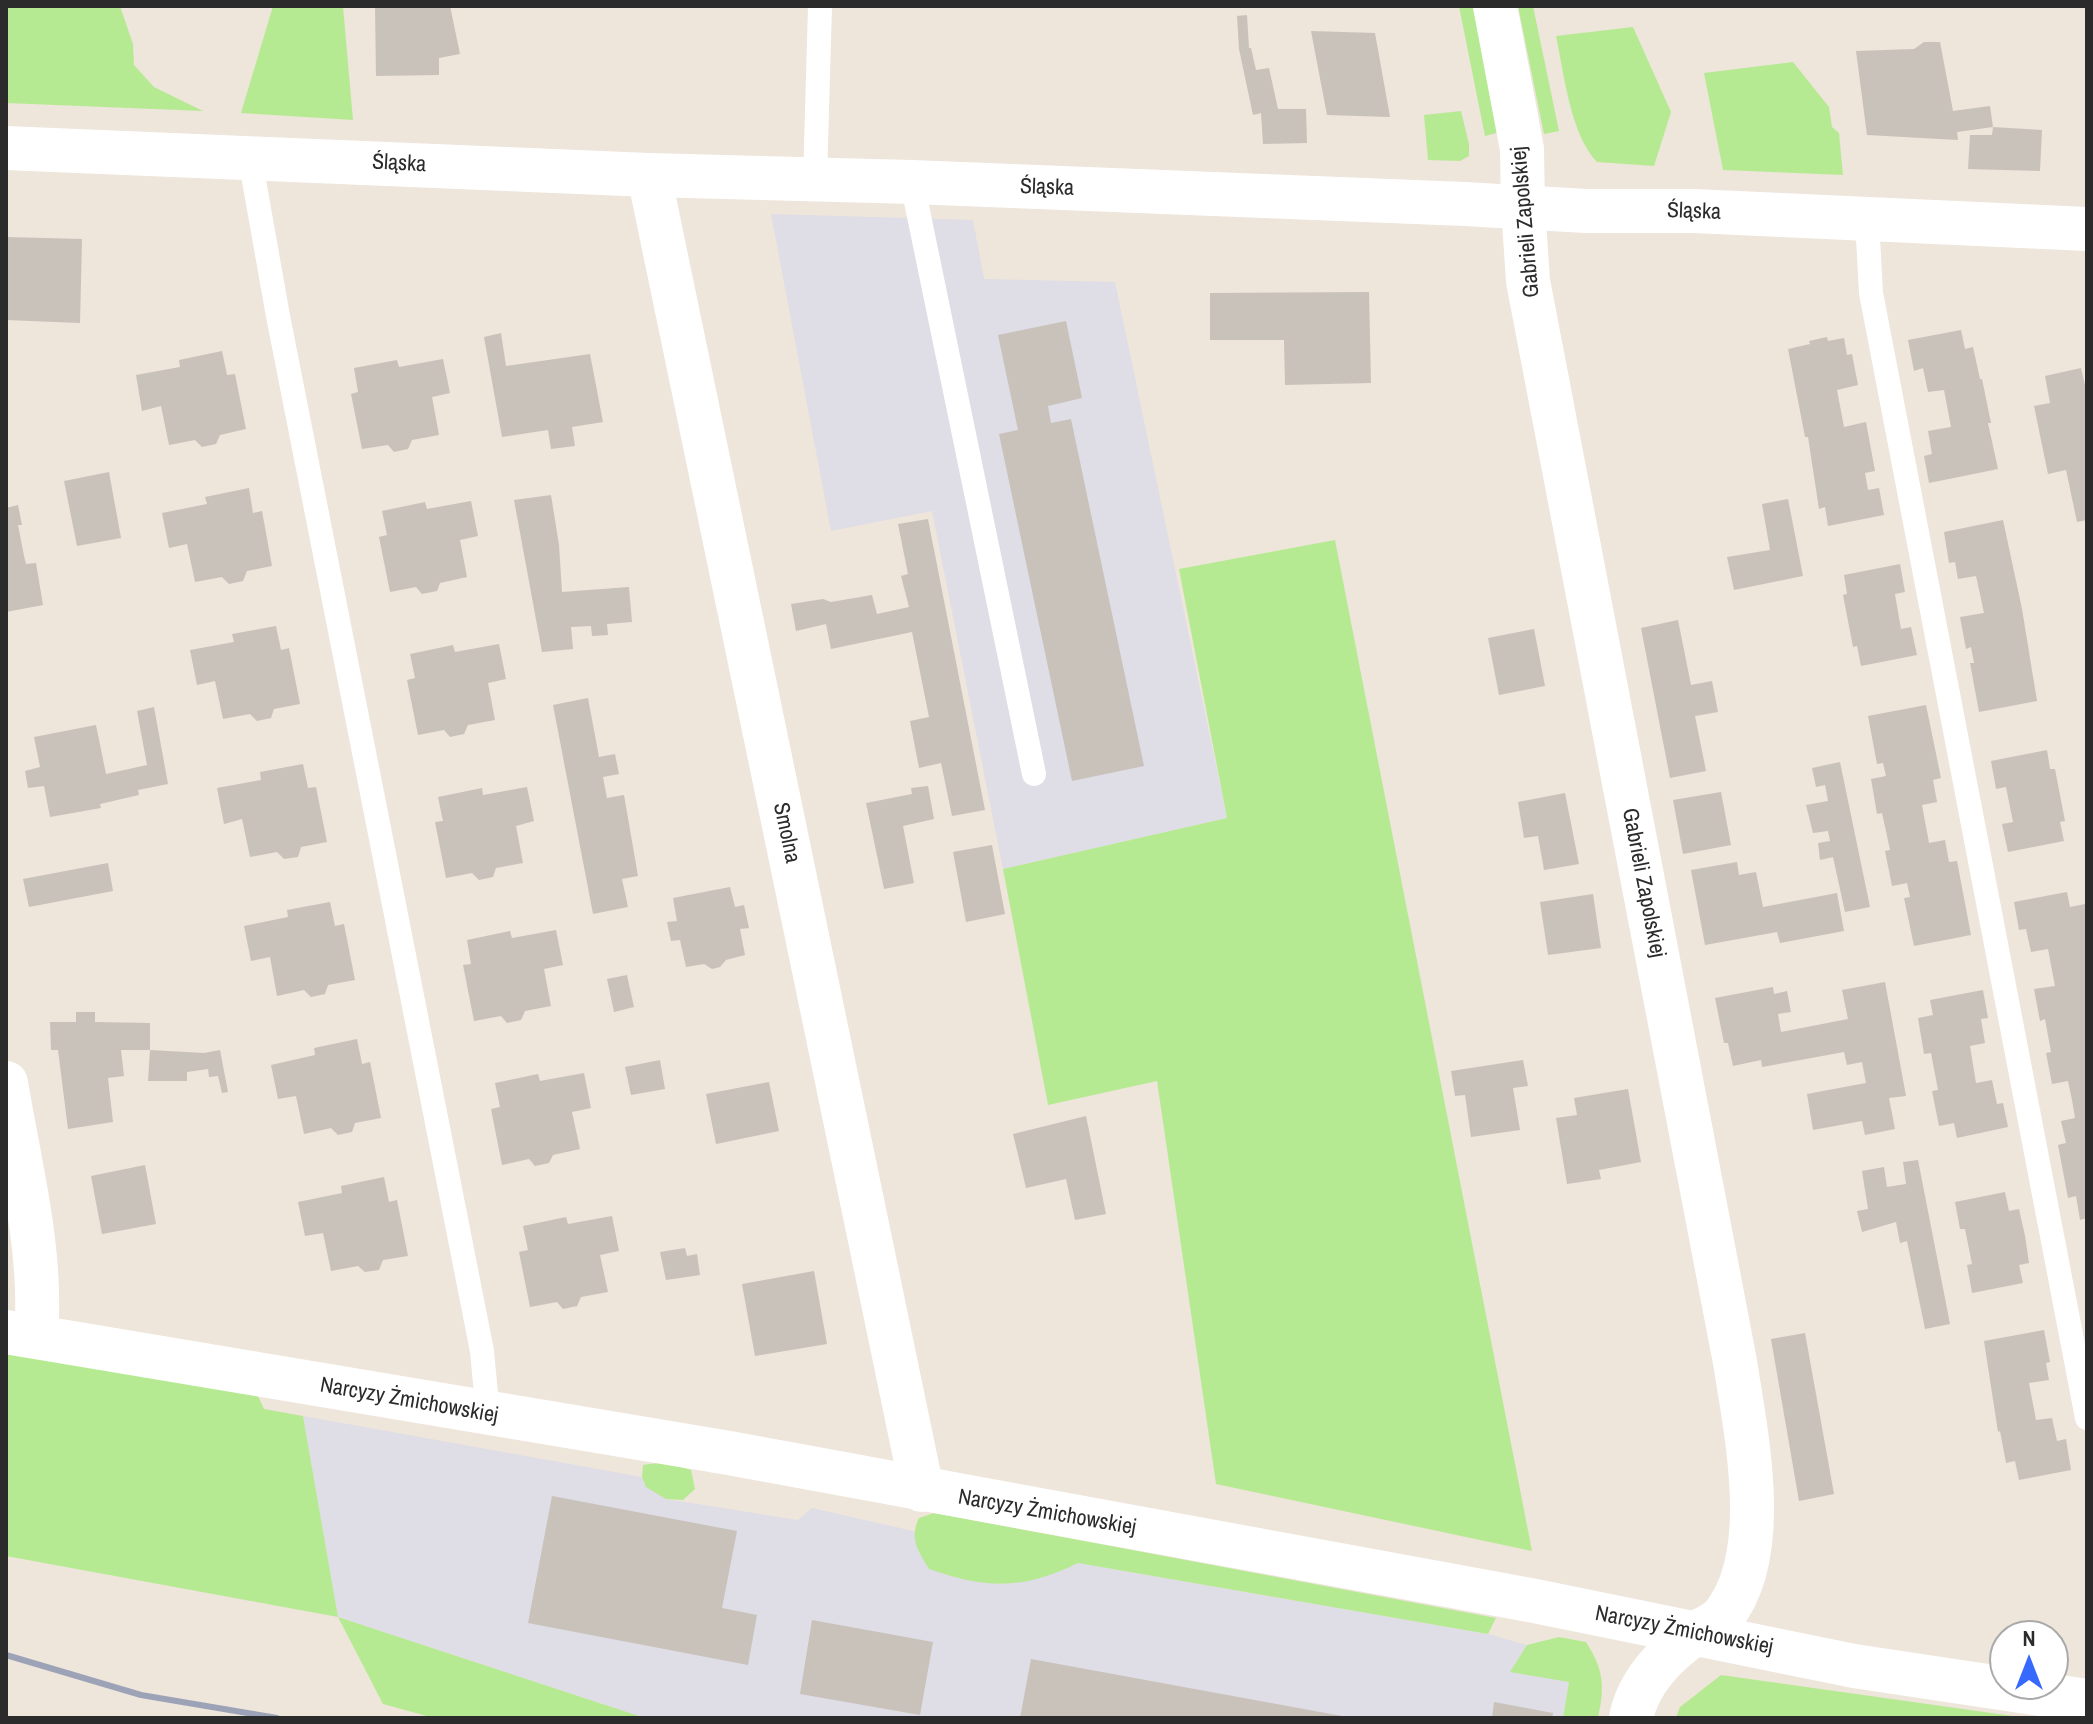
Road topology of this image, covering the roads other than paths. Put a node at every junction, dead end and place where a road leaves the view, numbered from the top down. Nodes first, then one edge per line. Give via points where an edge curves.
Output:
1 (820, 6) edge
2 (1495, 6) edge
3 (6, 148) edge
4 (250, 158) junction
5 (649, 175) junction
6 (815, 180) junction
7 (912, 182) junction
8 (1523, 207) junction
9 (1867, 220) junction
10 (2087, 229) edge
11 (1034, 774) dead end
12 (6, 1083) edge
13 (21, 1334) edge
14 (488, 1415) junction
15 (2087, 1418) edge
16 (922, 1490) junction
17 (1696, 1633) junction
18 (2087, 1701) edge
19 (1631, 1718) edge

1 - 6 lane
2 - 8 street, Gabrieli Zapolskiej via 1522,149
3 - 4 street, Śląska
4 - 5 street, Śląska
4 - 14 lane via 482,1351
5 - 6 street, Śląska
5 - 16 street, Smolna
6 - 7 street, Śląska
7 - 8 street, Śląska
7 - 11 lane
8 - 9 street, Śląska
8 - 17 street, Gabrieli Zapolskiej via 1528,281 1744,1418 1749,1551 1735,1598 1720,1620
9 - 10 street, Śląska
9 - 15 lane via 1871,293
12 - 13 street via 39,1305
13 - 14 street, Narcyzy Żmichowskiej
14 - 16 street, Narcyzy Żmichowskiej
16 - 17 street, Narcyzy Żmichowskiej
17 - 18 street, Narcyzy Żmichowskiej via 1854,1666
17 - 19 street, Gabrieli Zapolskiej via 1658,1665

